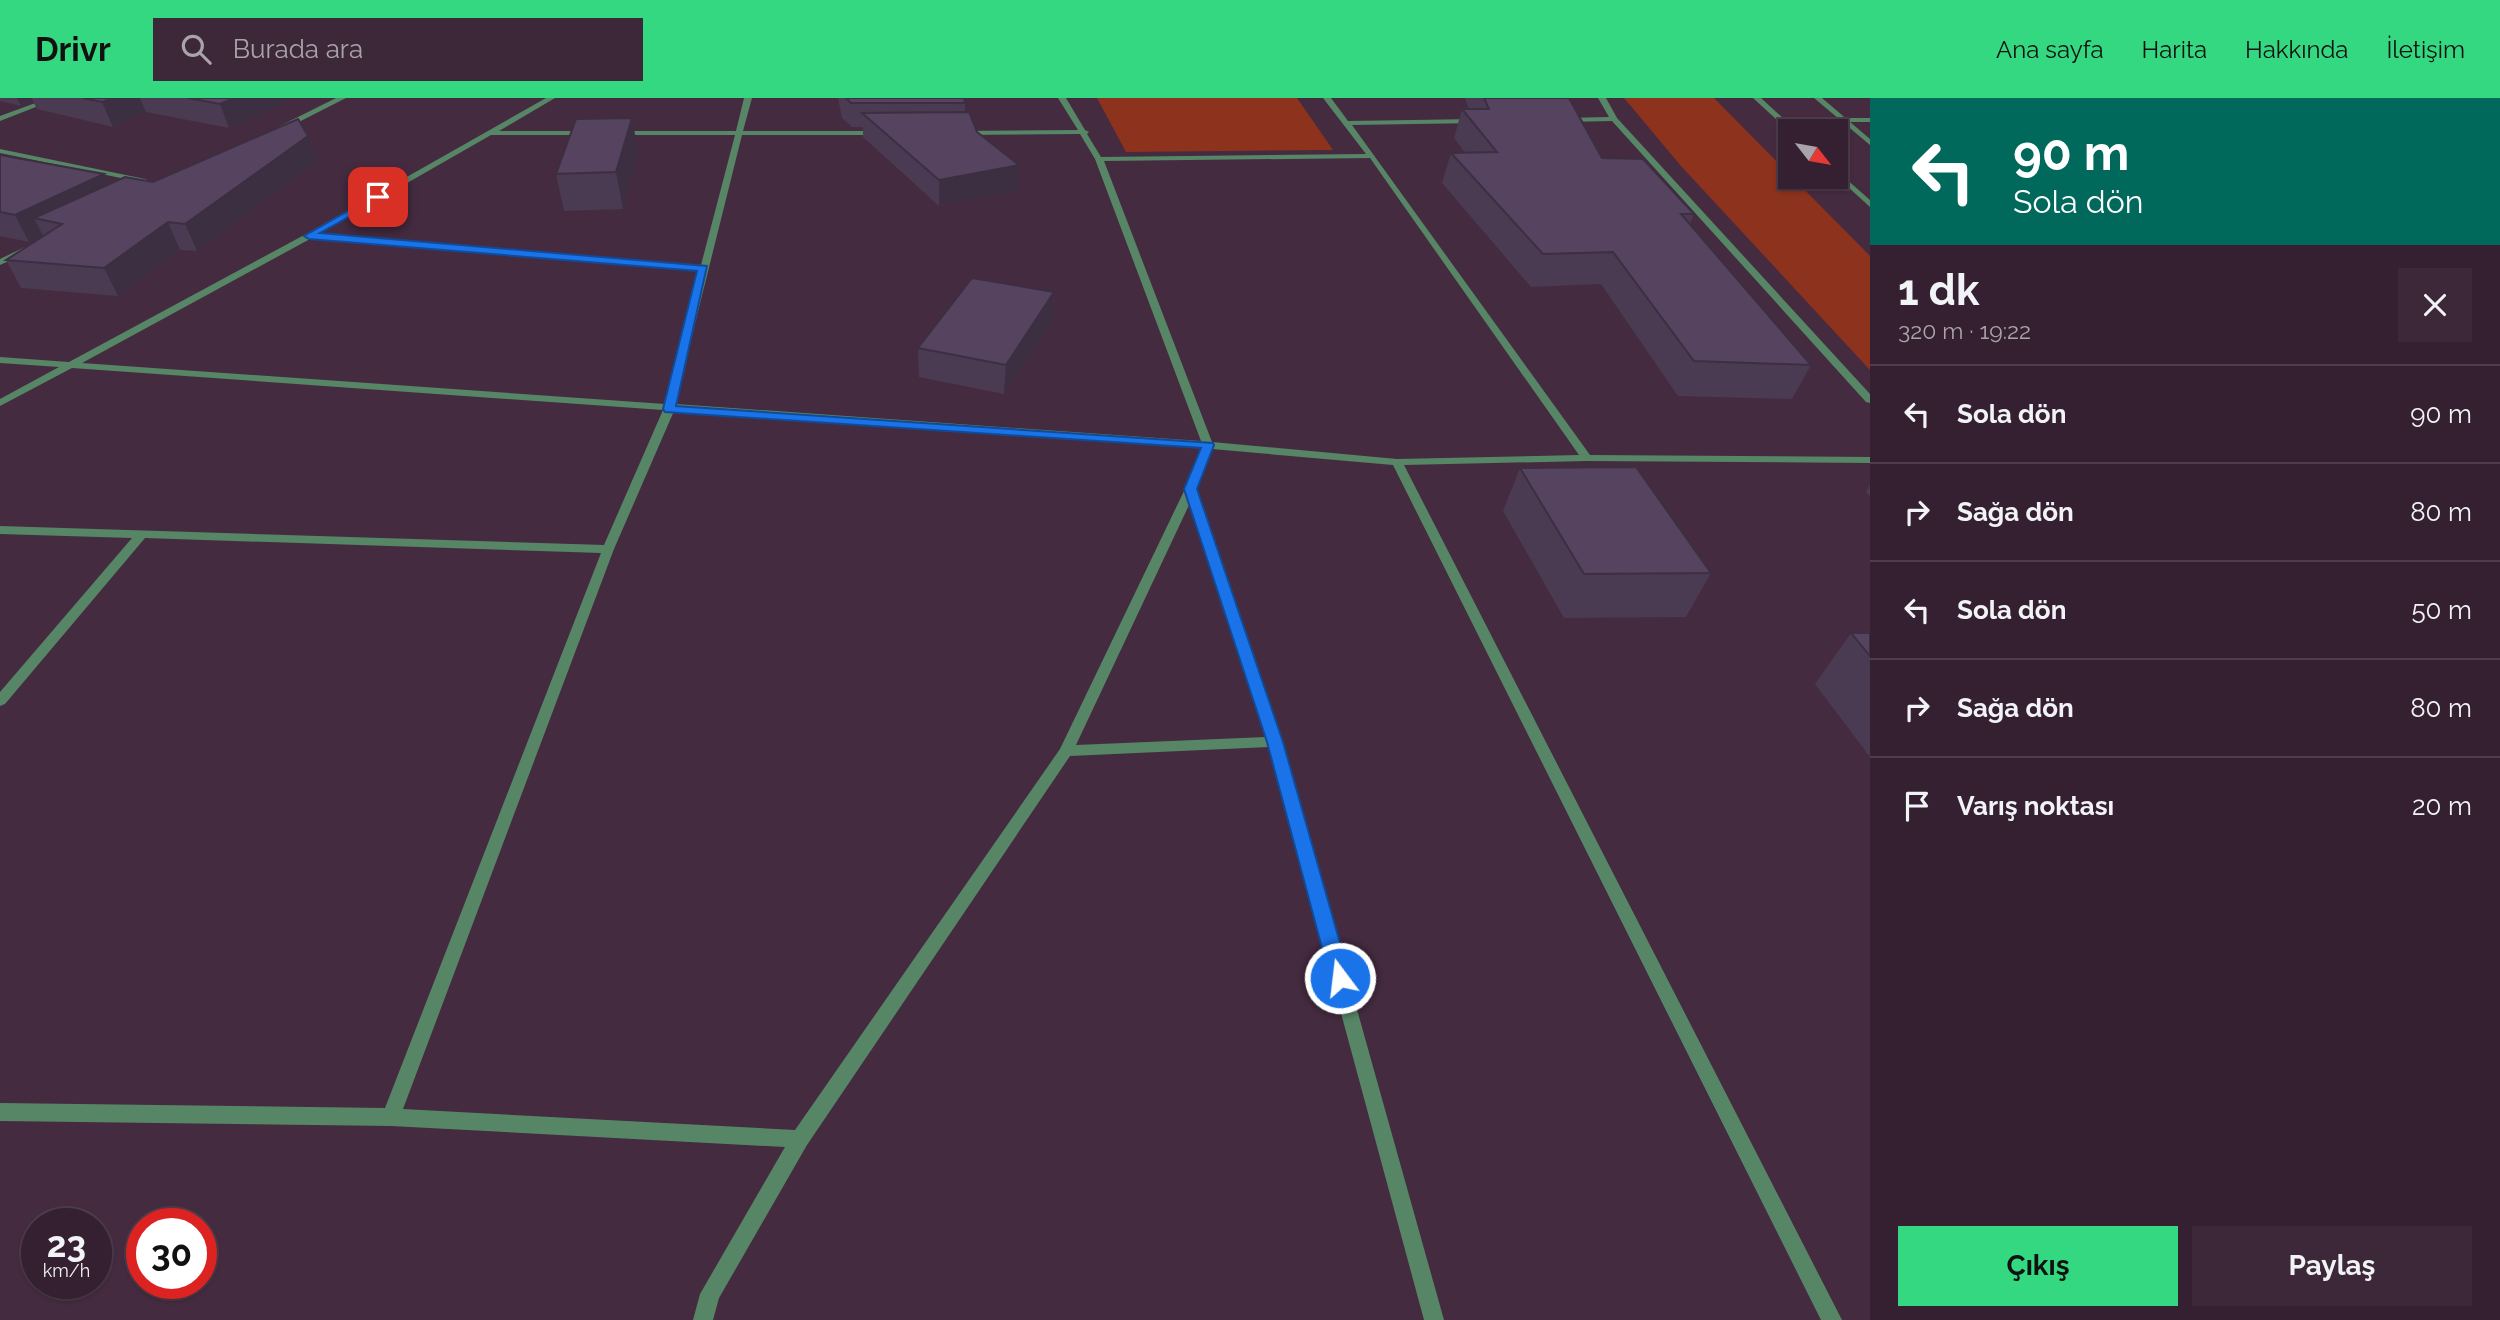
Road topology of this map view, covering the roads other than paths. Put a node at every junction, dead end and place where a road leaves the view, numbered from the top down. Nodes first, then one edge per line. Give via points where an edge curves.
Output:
1 (55, 98) edge
2 (342, 98) edge
3 (551, 98) edge
4 (748, 98) edge
5 (1062, 98) edge
6 (1327, 98) edge
7 (1602, 98) edge
8 (1757, 98) edge
9 (1818, 98) edge
10 (0, 119) edge
11 (1614, 119) junction
12 (1780, 119) edge
13 (1843, 119) edge
14 (1547, 120) edge
15 (1848, 120) edge
16 (1870, 120) edge
17 (1480, 121) edge
18 (1346, 123) junction
19 (1848, 124) edge
20 (492, 132) junction
21 (1085, 132) junction
22 (271, 133) edge
23 (740, 133) junction
24 (892, 133) edge
25 (947, 133) edge
26 (1870, 143) edge
27 (0, 151) edge
28 (1372, 156) junction
29 (1099, 159) junction
30 (150, 182) edge
31 (1848, 184) edge
32 (1870, 205) edge
33 (309, 236) junction
34 (38, 244) edge
35 (0, 262) edge
36 (703, 268) junction
37 (0, 360) edge
38 (67, 367) junction
39 (1870, 400) edge
40 (0, 403) edge
41 (669, 409) junction
42 (1208, 445) junction
43 (1587, 458) junction
44 (1870, 460) edge
45 (1397, 462) junction
46 (1191, 489) junction
47 (0, 530) edge
48 (140, 536) junction
49 (608, 549) junction
50 (0, 701) edge
51 (1275, 742) junction
52 (1066, 751) junction
53 (0, 1112) edge
54 (391, 1117) junction
55 (800, 1139) junction
56 (703, 1320) edge
57 (1434, 1320) edge
58 (1832, 1320) edge

1 - 10 street
2 - 22 street
3 - 20 street
4 - 23 street
5 - 21 street
6 - 18 street
7 - 11 street
8 - 12 street
9 - 13 street
11 - 14 street
11 - 39 street
15 - 16 street
17 - 18 street
18 - 28 street
19 - 26 street
20 - 23 street
20 - 33 street
21 - 25 street
21 - 29 street
23 - 24 street
23 - 36 street
27 - 30 street
28 - 29 street
28 - 43 street
29 - 42 street
31 - 32 street
33 - 36 street
33 - 38 street
34 - 35 street
36 - 41 street
37 - 38 street
38 - 40 street
38 - 41 street
41 - 42 street
41 - 49 street
42 - 45 street
42 - 46 street
43 - 44 street
43 - 45 street
45 - 58 street
46 - 51 street
46 - 52 street
47 - 48 street
48 - 49 street
48 - 50 street
49 - 54 street
51 - 52 street
51 - 57 street
52 - 55 street
53 - 54 street
54 - 55 street
55 - 56 street via 710,1293

